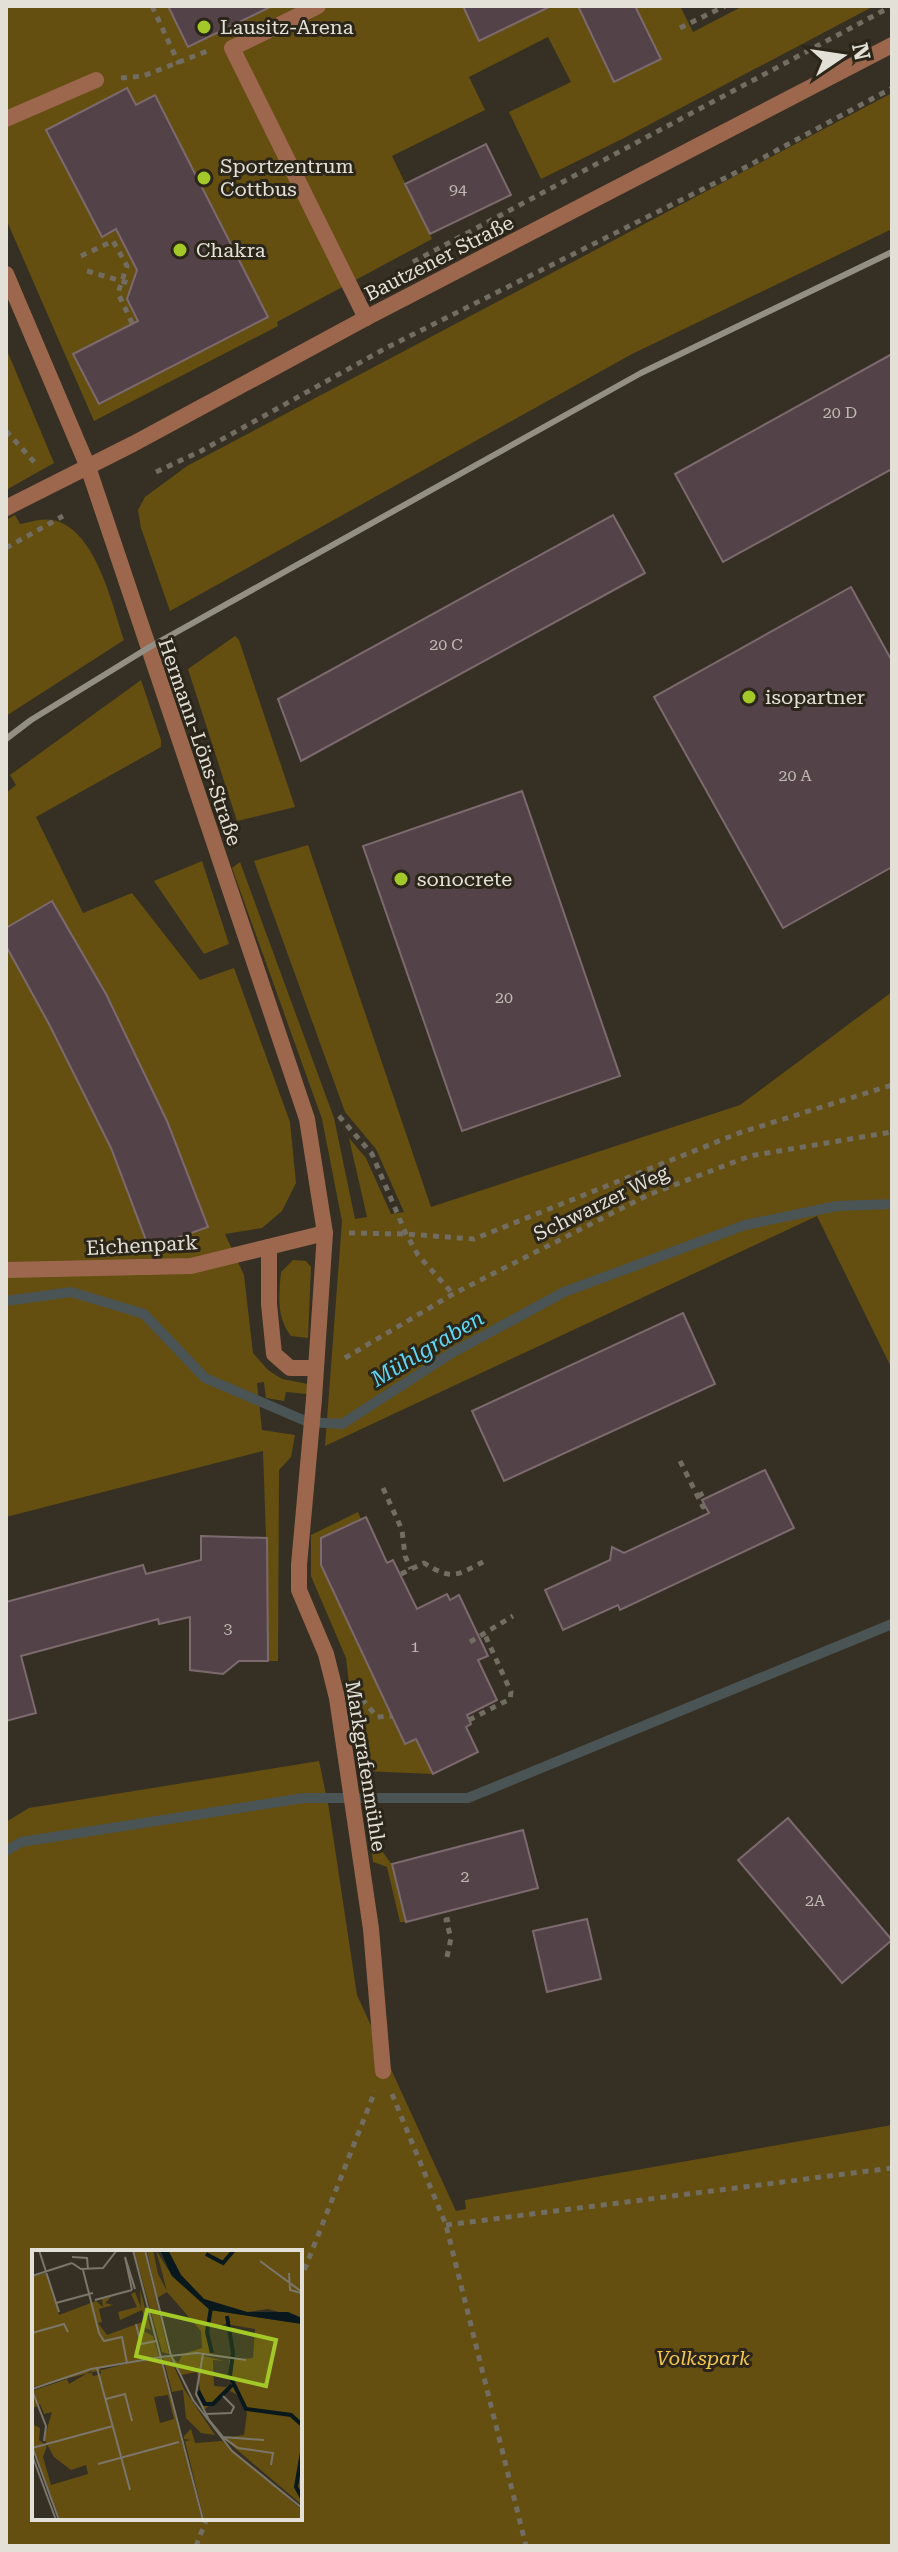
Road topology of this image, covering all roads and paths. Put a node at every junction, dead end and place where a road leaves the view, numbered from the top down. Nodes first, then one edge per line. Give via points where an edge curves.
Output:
1 (152, 6) edge
2 (318, 6) edge
3 (725, 6) edge
4 (892, 6) edge
5 (680, 28) dead end
6 (892, 45) edge
7 (232, 48) junction
8 (179, 64) junction
9 (96, 80) joint
10 (892, 88) edge
11 (6, 119) edge
12 (81, 256) dead end
13 (407, 265) dead end
14 (87, 271) dead end
15 (6, 274) edge
16 (122, 281) junction
17 (132, 284) dead end
18 (366, 318) junction
19 (132, 323) dead end
20 (6, 431) edge
21 (88, 467) junction
22 (156, 472) dead end
23 (48, 487) junction
24 (6, 508) edge
25 (63, 516) dead end
26 (6, 548) edge
27 (892, 1085) edge
28 (339, 1116) dead end
29 (892, 1132) edge
30 (325, 1233) junction
31 (406, 1234) junction
32 (269, 1247) junction
33 (6, 1270) edge
34 (453, 1294) junction
35 (345, 1358) dead end
36 (316, 1368) junction
37 (680, 1461) dead end
38 (383, 1488) dead end
39 (698, 1496) junction
40 (706, 1498) dead end
41 (705, 1506) dead end
42 (487, 1560) dead end
43 (411, 1569) junction
44 (401, 1574) dead end
45 (513, 1616) dead end
46 (485, 1635) junction
47 (470, 1642) dead end
48 (469, 1720) dead end
49 (450, 1919) dead end
50 (447, 1957) dead end
51 (383, 2071) junction
52 (892, 2168) edge
53 (446, 2225) junction
54 (302, 2276) edge
55 (206, 2520) edge
56 (196, 2546) edge
57 (526, 2546) edge

1 - 8 path
2 - 7 street
3 - 5 path
4 - 13 path
6 - 18 street, Bautzener Straße
7 - 8 path via 218,46
7 - 18 street
8 - 9 path via 143,76
9 - 11 street
10 - 22 path
12 - 16 path via 113,241 127,266
14 - 16 path
15 - 21 street, Hermann-Löns-Straße
16 - 17 path
16 - 19 path via 118,293
18 - 21 street, Bautzener Straße
20 - 23 path via 35,462
21 - 23 street, Bautzener Straße
21 - 30 street, Hermann-Löns-Straße via 307,1119
23 - 24 street, Bautzener Straße
25 - 26 path
27 - 31 path via 739,1133 474,1239
28 - 31 path via 372,1154
29 - 34 path, Schwarzer Weg via 750,1156 648,1195
30 - 31 path
30 - 32 street, Eichenpark
30 - 36 street, Markgrafenmühle
31 - 34 path
32 - 33 street, Eichenpark via 191,1266
32 - 36 street via 274,1354 290,1368
34 - 35 path, Schwarzer Weg
36 - 51 street, Markgrafenmühle via 299,1590 333,1679 376,1971
37 - 39 path
38 - 43 path via 402,1530
39 - 40 path via 704,1493
39 - 41 path
42 - 43 path via 455,1575 424,1563
43 - 44 path
45 - 46 path
46 - 47 path
46 - 48 path via 510,1699
49 - 50 path
51 - 53 path
51 - 54 path
52 - 53 path
53 - 57 path
55 - 56 path

